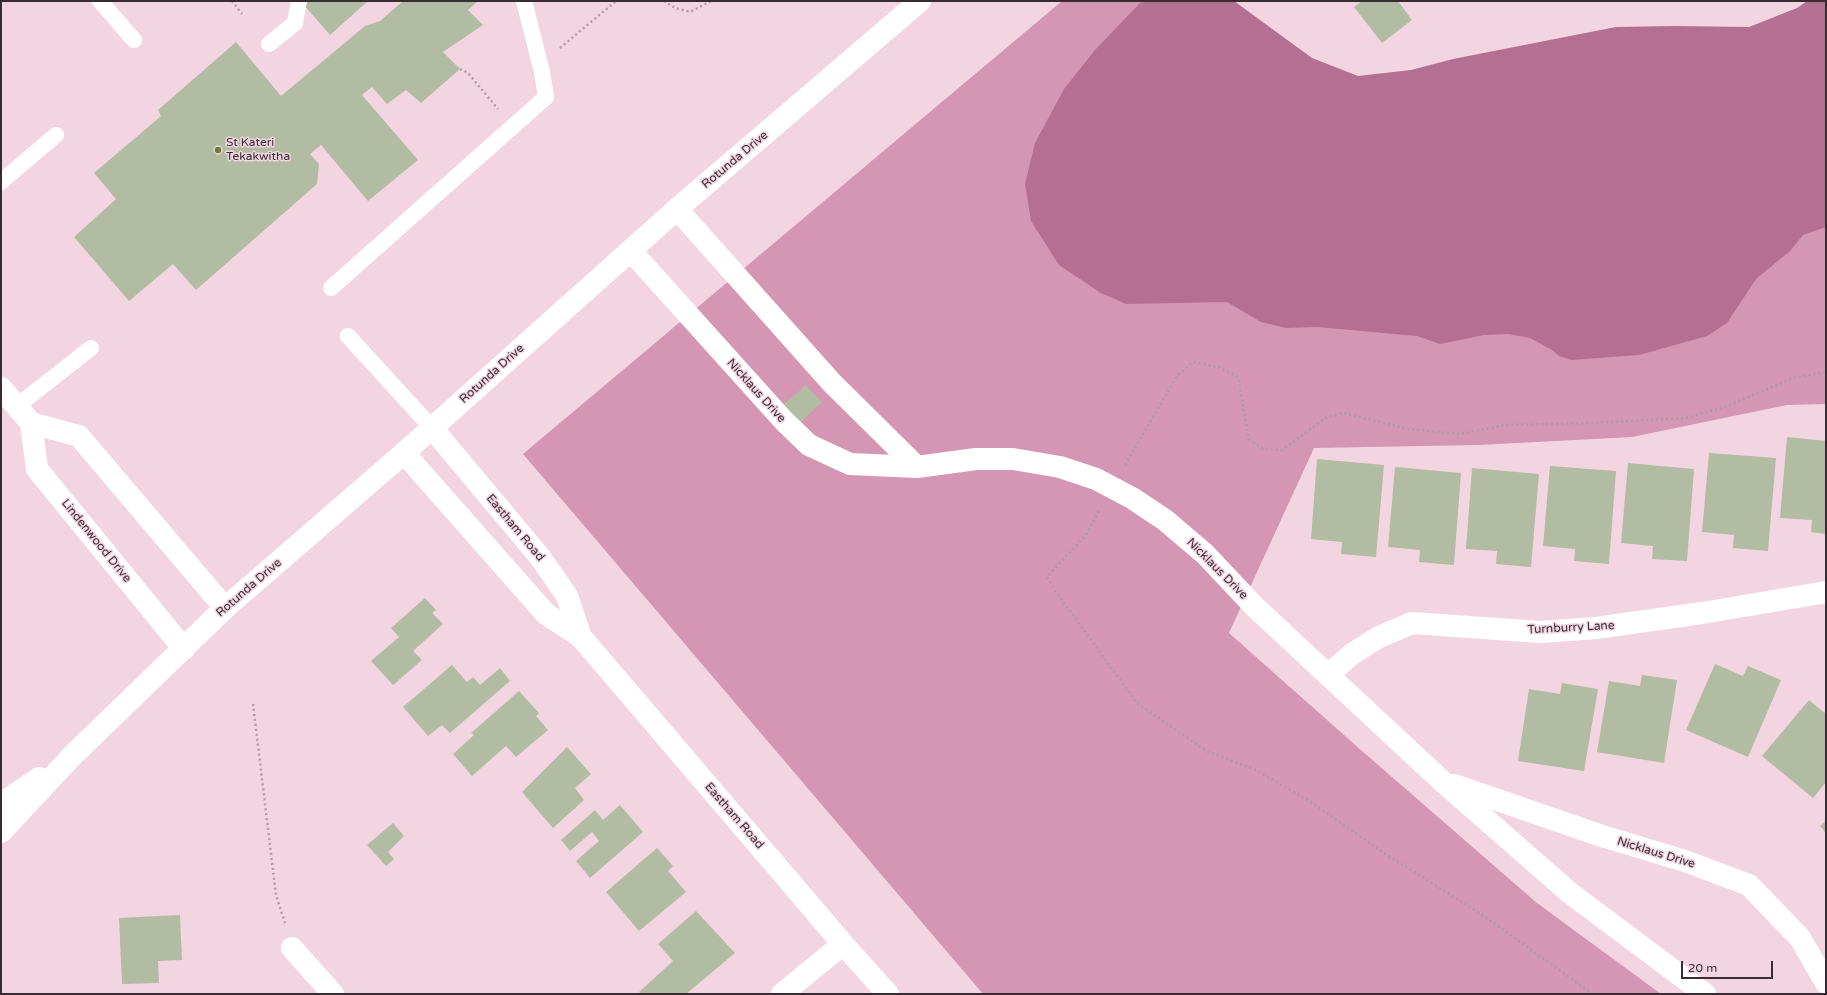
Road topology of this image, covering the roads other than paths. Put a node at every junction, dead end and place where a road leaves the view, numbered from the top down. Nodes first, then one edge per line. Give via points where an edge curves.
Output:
1 (100, 1) edge
2 (299, 1) edge
3 (524, 1) edge
4 (920, 1) edge
5 (134, 40) dead end
6 (269, 44) dead end
7 (56, 135) dead end
8 (1, 182) edge
9 (677, 209) junction
10 (631, 251) junction
11 (331, 288) dead end
12 (348, 336) dead end
13 (91, 348) dead end
14 (1, 388) edge
15 (16, 406) junction
16 (30, 423) junction
17 (432, 428) junction
18 (404, 453) junction
19 (917, 467) junction
20 (1826, 592) edge
21 (225, 608) junction
22 (581, 637) junction
23 (184, 649) junction
24 (1328, 675) junction
25 (72, 756) junction
26 (1443, 782) junction
27 (1, 804) edge
28 (1, 832) edge
29 (843, 944) junction
30 (292, 948) dead end
31 (1826, 983) edge
32 (333, 994) edge
33 (782, 994) edge
34 (888, 994) edge
35 (1705, 994) edge

1 - 5 lane
2 - 6 lane via 294,23
3 - 11 lane via 546,97
4 - 9 street, Rotunda Drive
7 - 8 lane
9 - 10 street, Rotunda Drive
9 - 19 street via 832,383
10 - 17 street, Rotunda Drive
10 - 19 street, Nicklaus Drive via 784,421 809,445 850,464
12 - 17 lane
13 - 15 lane
14 - 15 street
15 - 16 street
16 - 21 street via 79,436
16 - 23 street, Lindenwood Drive via 37,469
17 - 18 street, Rotunda Drive
17 - 22 street, Eastham Road via 540,557 567,596
18 - 21 street, Rotunda Drive
18 - 22 street, Eastham Road via 546,614
19 - 24 street, Nicklaus Drive via 976,459 1013,459 1060,467 1112,487 1165,520 1206,554 1256,607
20 - 24 street, Turnburry Lane via 1596,628 1540,632 1412,623 1379,637
21 - 23 street, Rotunda Drive
22 - 29 street, Eastham Road
23 - 25 street, Rotunda Drive
24 - 26 street, Nicklaus Drive
25 - 27 street, Rotunda Drive
25 - 28 street, Rotunda Drive
26 - 31 street, Nicklaus Drive via 1749,885 1800,938
26 - 35 street, Nicklaus Drive via 1570,893
29 - 33 street
29 - 34 street, Eastham Road
30 - 32 street

